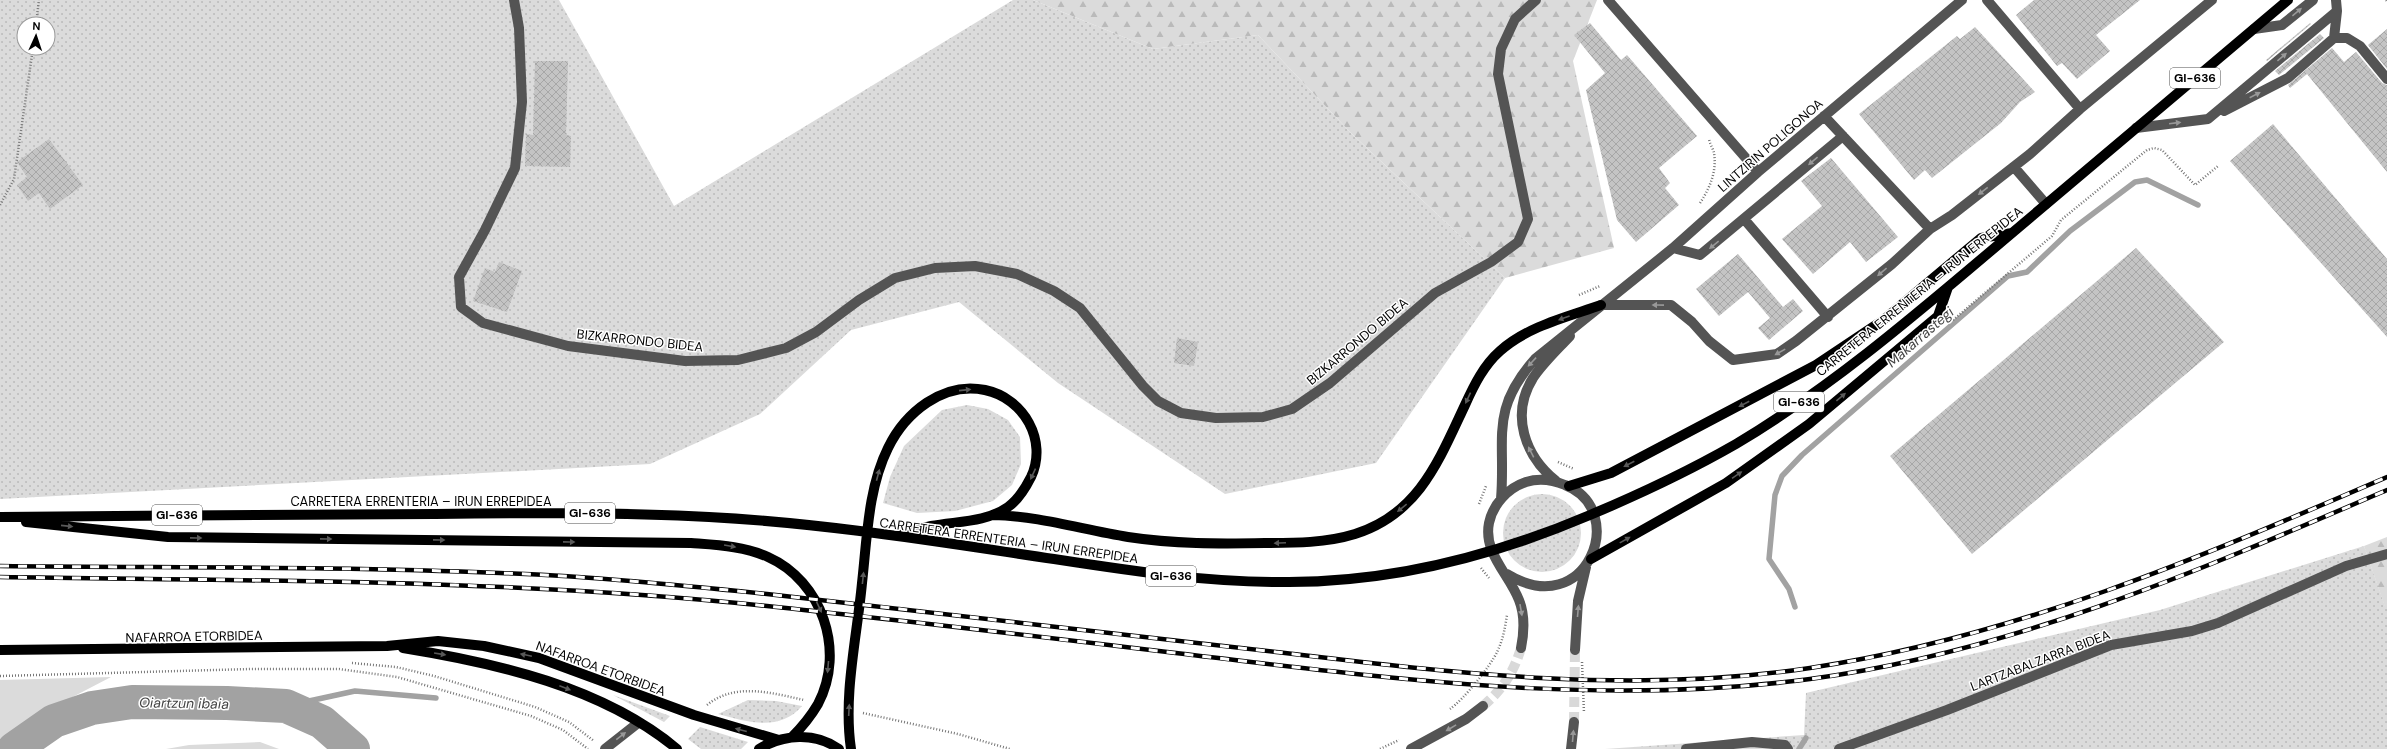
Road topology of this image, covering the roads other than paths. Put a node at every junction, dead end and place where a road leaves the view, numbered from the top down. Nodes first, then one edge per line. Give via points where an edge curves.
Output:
1 (514, 0) edge
2 (1536, 0) edge
3 (1608, 0) edge
4 (1962, 0) edge
5 (1987, 0) edge
6 (2212, 0) edge
7 (2288, 0) edge
8 (2313, 0) edge
9 (2336, 0) edge
10 (2337, 11) junction
11 (2254, 28) junction
12 (2334, 38) junction
13 (2387, 79) edge
14 (2080, 109) junction
15 (1824, 116) junction
16 (2208, 119) junction
17 (2136, 128) junction
18 (1843, 136) junction
19 (2014, 167) junction
20 (1758, 172) junction
21 (2046, 204) junction
22 (1744, 219) junction
23 (1930, 229) junction
24 (2012, 233) junction
25 (1672, 248) junction
26 (1949, 286) junction
27 (1598, 307) junction
28 (1828, 317) junction
29 (1556, 481) junction
30 (1569, 486) junction
31 (1501, 498) junction
32 (993, 515) junction
33 (0, 518) edge
34 (897, 536) junction
35 (2387, 554) edge
36 (1588, 563) junction
37 (1507, 574) junction
38 (388, 646) junction
39 (1521, 648) tunnel mouth
40 (0, 650) edge
41 (1575, 650) tunnel mouth
42 (1483, 706) tunnel mouth
43 (1574, 722) tunnel mouth
44 (638, 723) junction
45 (792, 737) junction
46 (779, 740) junction
47 (601, 747) edge
48 (1787, 747) edge
49 (677, 749) edge
50 (759, 749) edge
51 (839, 749) edge
52 (851, 749) edge
53 (1411, 749) edge
54 (1571, 749) edge
55 (1686, 749) edge
56 (1839, 749) edge

1 - 2 street, BIZKARRONDO BIDEA via 519,28 522,102 516,168 459,277 461,307 484,323 568,346 685,361 738,360 786,348 810,335 895,278 935,268 975,266 1018,274 1054,291 1080,308 1158,401 1181,413 1216,418 1263,417 1292,409 1330,383 1435,293 1491,262 1518,242 1528,219 1498,74 1501,49 1515,19
3 - 20 street
4 - 15 street, LINTZIRIN POLIGONOA
5 - 14 street
6 - 14 street
7 - 11 main road, CARRETERA ERRENTERIA – IRUN ERREPIDEA / GI-636
11 -> 8 street via 2282,25
9 - 10 street
10 - 12 street
16 -> 10 street
11 - 17 main road, CARRETERA ERRENTERIA – IRUN ERREPIDEA / GI-636
12 - 13 street via 2347,38 2360,46
16 -> 12 street via 2288,78
14 - 19 street
15 - 18 street
15 - 20 street, LINTZIRIN POLIGONOA
17 -> 16 street
17 - 21 main road, CARRETERA ERRENTERIA – IRUN ERREPIDEA / GI-636
18 -> 22 street
18 - 23 street
19 - 21 street
19 -> 23 street
20 - 25 street, LINTZIRIN POLIGONOA
21 - 24 main road, CARRETERA ERRENTERIA – IRUN ERREPIDEA / GI-636
22 -> 25 street via 1700,255
22 - 28 street
23 -> 28 street
24 - 26 main road, CARRETERA ERRENTERIA – IRUN ERREPIDEA / GI-636
24 -> 30 main road via 1981,238 1882,321 1816,365 1611,473
25 - 27 street, LINTZIRIN POLIGONOA
26 - 34 main road, CARRETERA ERRENTERIA – IRUN ERREPIDEA / GI-636 via 1826,384 1736,443 1634,494 1545,532 1498,549 1447,562 1361,578 1291,582 1222,580 1157,574
36 -> 26 main road via 1726,482 1809,424 1938,316
28 -> 27 street via 1777,354 1733,360 1671,306
29 -> 27 street, LINTZIRIN POLIGONOA via 1535,460 1528,447 1524,433 1523,404 1533,378 1541,367
27 -> 31 street, LINTZIRIN POLIGONOA via 1535,359 1517,381 1502,421 1500,435 1503,479
27 -> 32 main road via 1532,330 1500,351 1475,384 1428,480 1416,495 1388,518 1354,535 1316,541 1205,544 1128,537 1022,516
29 - 30 street
29 - 31 street via 1526,482
30 - 36 street via 1589,505 1595,518 1596,546
31 - 37 street via 1489,524 1488,538 1494,557
32 - 34 main road via 966,522 930,526
52 -> 32 main road via 848,730 849,710 870,513 878,473 888,448 906,419 918,408 940,395 966,389 985,390 1016,405 1034,432 1038,452 1036,468 1020,496 1008,507
33 - 34 main road, CARRETERA ERRENTERIA – IRUN ERREPIDEA / GI-636 via 607,513 712,517 826,526
33 -> 45 main road via 168,537 691,543 730,546 768,557 790,571 808,588 820,608 830,650 827,677 818,703
35 - 56 street, LARTZABALZARRA BIDEA via 2346,566 2218,623 2192,631 2111,644 1955,707
36 - 37 street via 1573,579 1556,586 1522,583
41 -> 36 street via 1578,601
37 -> 39 street via 1520,601 1523,620
38 - 40 main road, NAFARROA ETORBIDEA
38 -> 44 main road, NAFARROA ETORBIDEA via 474,659 535,676 584,695
46 -> 38 main road, NAFARROA ETORBIDEA via 694,715 539,658 484,646 438,641
42 -> 53 street via 1466,719
54 -> 43 street
47 -> 44 street
44 - 49 main road, NAFARROA ETORBIDEA
45 - 46 main road
45 - 51 main road via 821,740
46 - 50 main road
48 - 55 street via 1752,742

